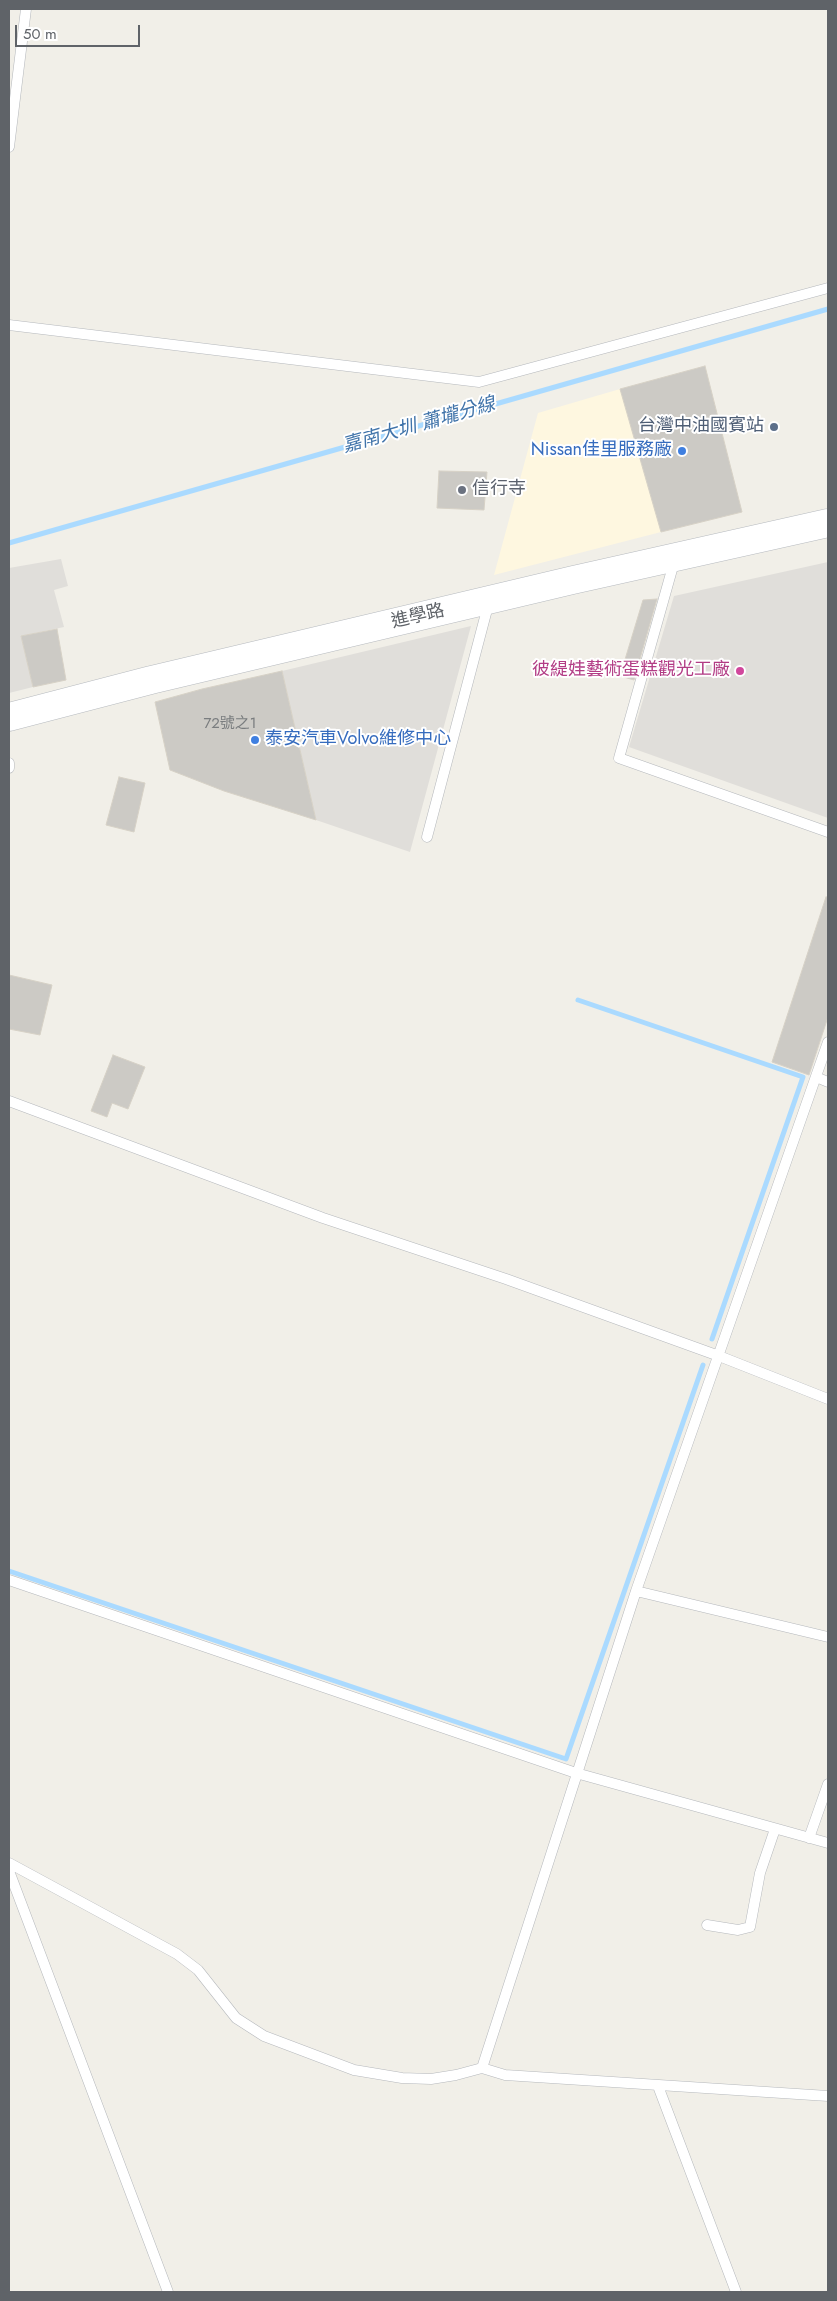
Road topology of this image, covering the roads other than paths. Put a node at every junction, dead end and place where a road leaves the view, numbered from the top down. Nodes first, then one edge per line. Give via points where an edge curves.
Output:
1 (26, 9) edge
2 (9, 147) edge
3 (828, 288) edge
4 (9, 326) edge
5 (828, 523) edge
6 (675, 557) junction
7 (489, 601) junction
8 (9, 717) edge
9 (9, 763) edge
10 (9, 768) edge
11 (828, 832) edge
12 (427, 838) dead end
13 (828, 1042) edge
14 (816, 1077) junction
15 (828, 1082) edge
16 (9, 1101) edge
17 (719, 1356) junction
18 (828, 1400) edge
19 (9, 1580) edge
20 (636, 1591) junction
21 (828, 1637) edge
22 (576, 1773) junction
23 (828, 1784) edge
24 (776, 1829) junction
25 (809, 1838) junction
26 (828, 1843) edge
27 (9, 1863) edge
28 (9, 1871) edge
29 (707, 1925) dead end
30 (482, 2068) junction
31 (658, 2086) junction
32 (828, 2096) edge
33 (168, 2292) edge
34 (736, 2292) edge

1 - 2 lane
3 - 4 lane via 479,382
5 - 6 main road, 進學路
6 - 7 main road, 進學路
6 - 11 lane via 619,758
7 - 8 main road, 進學路 via 151,680
7 - 12 lane
9 - 10 lane
13 - 14 lane
14 - 15 lane
14 - 17 lane
16 - 17 lane via 323,1218
17 - 18 lane
17 - 20 lane
19 - 22 lane
20 - 21 lane
20 - 22 lane
22 - 24 lane
22 - 30 lane
23 - 25 lane
24 - 25 lane
24 - 29 lane via 760,1873 750,1927 738,1930
25 - 26 lane
27 - 30 lane via 176,1954 198,1970 236,2018 264,2036 354,2070 402,2078 431,2079
28 - 33 lane
30 - 31 lane via 505,2075
31 - 32 lane
31 - 34 lane

